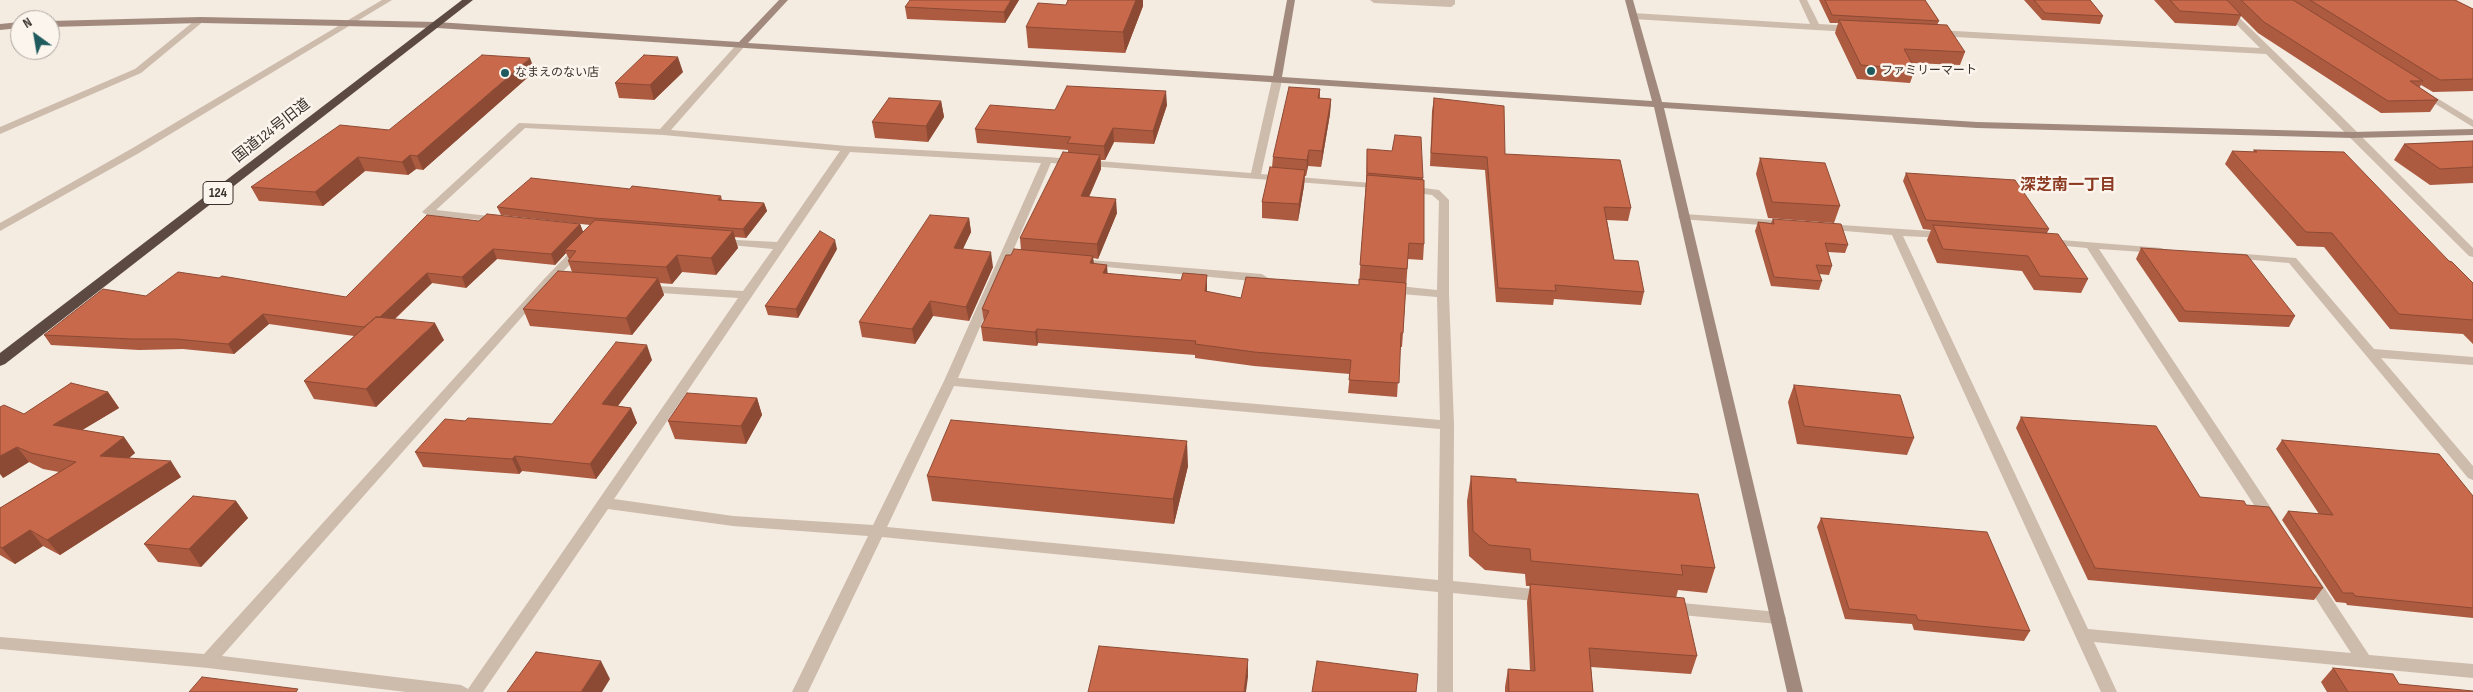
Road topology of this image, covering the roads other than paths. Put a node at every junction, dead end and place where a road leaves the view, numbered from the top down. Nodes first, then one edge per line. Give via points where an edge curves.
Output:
1 (388, 0) edge
2 (468, 0) edge
3 (784, 0) edge
4 (1291, 0) edge
5 (1374, 0) edge
6 (1451, 0) edge
7 (1629, 0) edge
8 (1803, 0) edge
9 (2216, 0) edge
10 (1633, 16) junction
11 (201, 20) junction
12 (352, 22) junction
13 (60, 24) edge
14 (437, 25) junction
15 (1816, 27) junction
16 (1866, 30) edge
17 (1924, 33) edge
18 (741, 45) junction
19 (2269, 51) junction
20 (1277, 80) junction
21 (2416, 88) edge
22 (1658, 104) junction
23 (2473, 124) edge
24 (0, 131) edge
25 (663, 132) junction
26 (2473, 132) edge
27 (2352, 135) junction
28 (846, 149) junction
29 (1047, 160) junction
30 (1255, 177) junction
31 (1684, 217) junction
32 (512, 221) edge
33 (0, 228) edge
34 (1896, 232) junction
35 (1955, 236) edge
36 (591, 237) edge
37 (704, 239) edge
38 (2033, 241) edge
39 (2091, 245) junction
40 (781, 246) junction
41 (2168, 251) edge
42 (2473, 254) edge
43 (2225, 255) edge
44 (1075, 262) edge
45 (1274, 279) edge
46 (548, 280) junction
47 (568, 282) edge
48 (636, 287) edge
49 (1374, 288) edge
50 (1443, 294) junction
51 (745, 295) junction
52 (2370, 353) junction
53 (2473, 360) edge
54 (0, 361) edge
55 (950, 381) junction
56 (1447, 425) junction
57 (2473, 475) edge
58 (604, 503) junction
59 (2277, 529) edge
60 (876, 531) junction
61 (2305, 570) edge
62 (1445, 587) junction
63 (1562, 598) edge
64 (1661, 607) edge
65 (1778, 618) junction
66 (2083, 635) junction
67 (0, 643) edge
68 (208, 661) junction
69 (2365, 662) junction
70 (2473, 671) edge
71 (460, 692) edge
72 (474, 692) edge
73 (800, 692) edge
74 (1445, 692) edge
75 (1795, 692) edge
76 (2109, 692) edge

1 - 12 street
2 - 14 highway, 国道124号旧道 / 124
3 - 18 street
4 - 20 street
5 - 6 street via 1451,4
7 - 10 street
8 - 15 street
9 - 19 street
10 - 15 street
10 - 22 street
11 - 12 street
11 - 13 street
11 - 24 street via 138,71
12 - 14 street
12 - 33 street
14 - 18 street
14 - 54 highway, 国道124号旧道 / 124
15 - 16 street
17 - 19 street
18 - 20 street
18 - 25 street
19 - 27 street
20 - 22 street
20 - 30 street
21 - 23 street
22 - 27 street via 1978,125
22 - 31 street
25 - 28 street
25 - 32 street via 523,125 428,212
26 - 27 street
27 - 42 street
28 - 29 street
28 - 40 street
29 - 30 street
29 - 55 street via 1011,257
30 - 50 street via 1435,192 1444,200
31 - 34 street
31 - 65 street
34 - 35 street
34 - 66 street
36 - 46 street
37 - 40 street
38 - 39 street
39 - 41 street
39 - 59 street
40 - 51 street
43 - 52 street via 2292,260
44 - 45 street
46 - 47 street
46 - 68 street
48 - 51 street
49 - 50 street
50 - 56 street
51 - 58 street
52 - 53 street
52 - 57 street
55 - 56 street
55 - 60 street
56 - 62 street
58 - 60 street via 733,521
58 - 72 street
60 - 62 street
60 - 73 street
61 - 69 street
62 - 63 street
62 - 74 street
64 - 65 street
65 - 75 street
66 - 69 street
66 - 76 street
67 - 68 street
68 - 71 street
69 - 70 street

